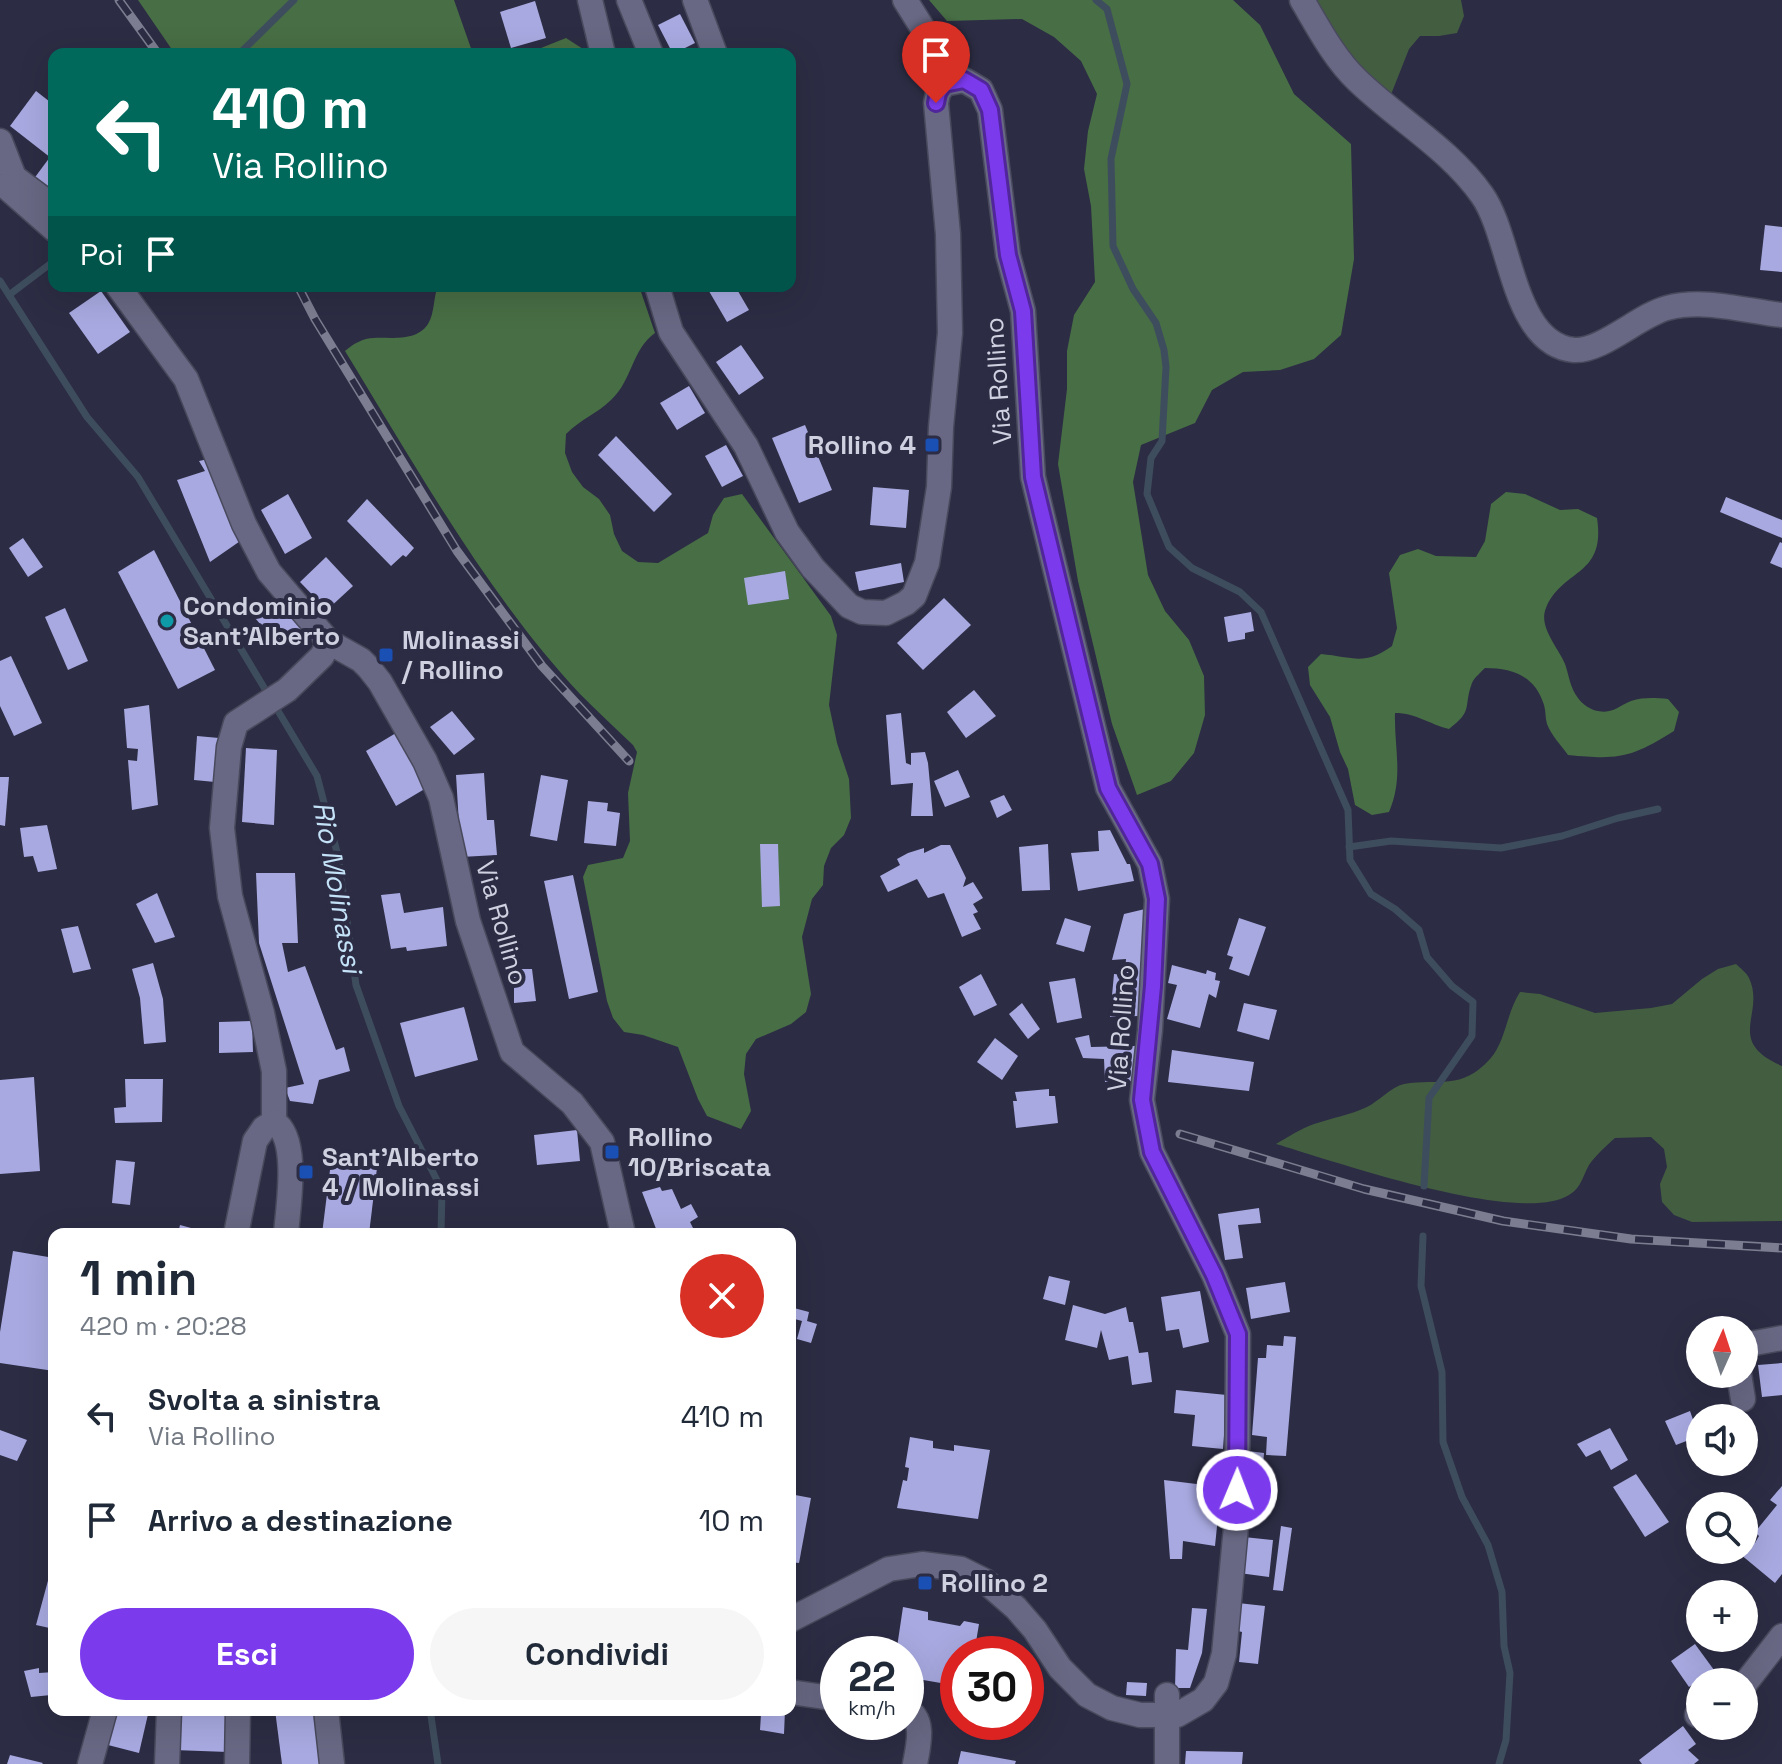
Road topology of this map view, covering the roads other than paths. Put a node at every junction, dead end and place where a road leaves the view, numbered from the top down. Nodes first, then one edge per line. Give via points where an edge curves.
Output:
1 (590, 0) edge
2 (629, 0) edge
3 (695, 0) edge
4 (905, 0) edge
5 (1302, 0) edge
6 (602, 48) edge
7 (649, 48) edge
8 (713, 48) edge
9 (955, 80) junction
10 (0, 141) edge
11 (0, 179) edge
12 (48, 202) edge
13 (48, 224) edge
14 (122, 292) edge
15 (659, 292) edge
16 (1782, 315) edge
17 (326, 649) junction
18 (274, 1122) junction
19 (237, 1228) edge
20 (286, 1228) edge
21 (622, 1228) edge
22 (1782, 1338) edge
23 (1758, 1342) edge
24 (1741, 1388) edge
25 (1743, 1399) dead end
26 (796, 1617) edge
27 (1782, 1636) edge
28 (1757, 1668) edge
29 (796, 1693) edge
30 (820, 1696) edge
31 (1166, 1706) junction
32 (103, 1716) edge
33 (169, 1716) edge
34 (238, 1716) edge
35 (327, 1716) edge
36 (919, 1740) edge
37 (90, 1764) edge
38 (167, 1764) edge
39 (237, 1764) edge
40 (332, 1764) edge
41 (915, 1764) edge
42 (1167, 1764) edge

1 - 6 street
2 - 7 street
3 - 8 street
4 - 9 street, Via Rollino
5 - 16 street via 1355,78 1482,195 1532,325 1558,344 1573,350 1590,348 1665,308 1690,304
9 - 15 street, Via Rollino via 944,84 936,103 950,333 939,487 924,573 906,603 886,613 862,612 849,606 813,568 787,532 746,446 671,332
9 - 31 street, Via Rollino via 974,84 990,110 1008,255 1023,311 1033,477 1108,788 1150,864 1157,899 1142,1100 1152,1152 1238,1334 1237,1516 1224,1654 1210,1692 1187,1711
10 - 12 street via 14,177
11 - 13 street
14 - 17 street, Via Rollino via 186,379 244,524 269,572
17 - 18 street via 287,690 236,723 229,747 222,828 230,896 274,1071
17 - 21 street, Via Rollino via 361,660 369,668 425,761 441,798 468,921 512,1052 572,1103 602,1142
18 - 19 street via 255,1141
18 - 20 street via 285,1132 291,1173
22 - 23 street
24 - 25 street
26 - 31 street via 889,1569 922,1564 961,1569 985,1581 1016,1608 1087,1695 1140,1715
27 - 28 street
29 - 30 street
31 - 42 street
32 - 37 street
33 - 38 street
34 - 39 street
35 - 40 street
36 - 41 street

